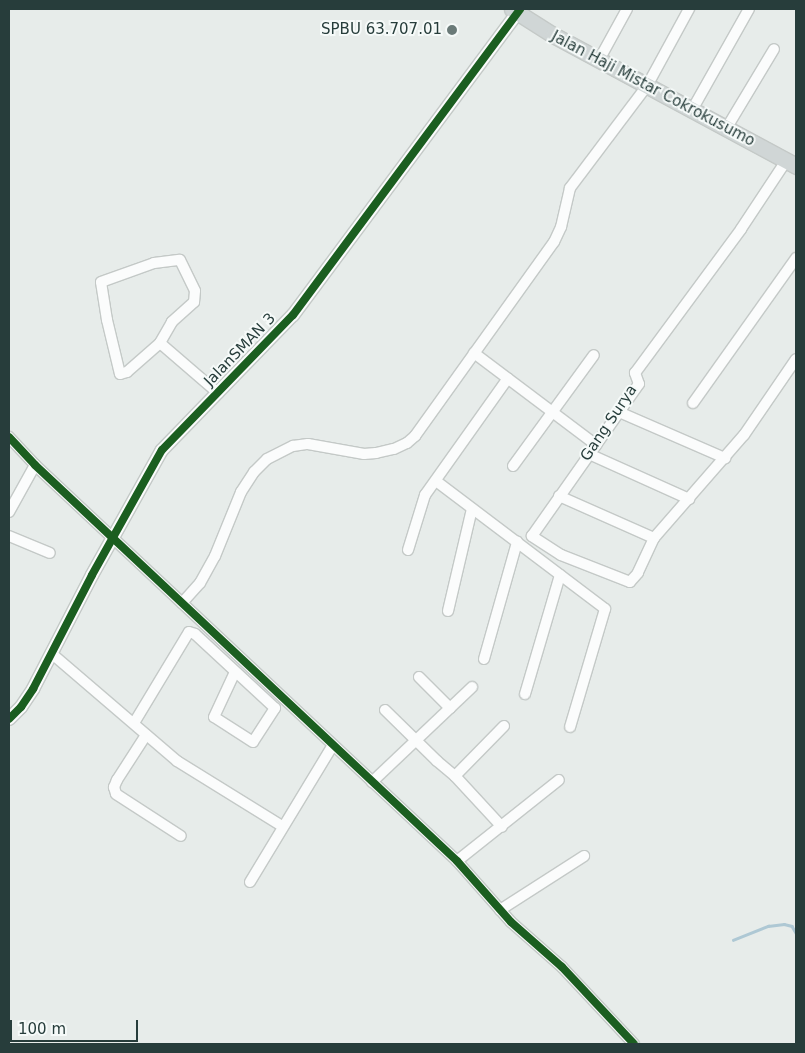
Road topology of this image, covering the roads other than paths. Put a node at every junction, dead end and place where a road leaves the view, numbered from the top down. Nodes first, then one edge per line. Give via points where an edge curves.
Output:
1 (627, 9) edge
2 (689, 9) edge
3 (749, 9) edge
4 (516, 10) edge
5 (774, 49) dead end
6 (599, 60) junction
7 (647, 86) junction
8 (692, 110) junction
9 (726, 129) junction
10 (791, 164) edge
11 (796, 258) edge
12 (160, 343) junction
13 (474, 353) junction
14 (594, 355) dead end
15 (796, 359) edge
16 (508, 378) junction
17 (218, 393) junction
18 (693, 403) dead end
19 (553, 412) junction
20 (619, 412) junction
21 (9, 437) edge
22 (596, 445) junction
23 (588, 454) junction
24 (725, 458) junction
25 (35, 465) junction
26 (513, 466) dead end
27 (436, 481) junction
28 (559, 496) junction
29 (689, 499) junction
30 (472, 508) junction
31 (9, 512) edge
32 (9, 536) edge
33 (532, 536) junction
34 (113, 538) junction
35 (654, 538) junction
36 (520, 545) junction
37 (408, 550) dead end
38 (50, 553) dead end
39 (560, 575) junction
40 (182, 603) junction
41 (448, 611) dead end
42 (51, 653) junction
43 (484, 659) dead end
44 (236, 672) junction
45 (419, 677) dead end
46 (472, 687) dead end
47 (525, 694) dead end
48 (450, 708) junction
49 (385, 710) dead end
50 (9, 719) edge
51 (134, 723) junction
52 (504, 726) dead end
53 (570, 727) dead end
54 (146, 735) junction
55 (415, 741) junction
56 (333, 745) junction
57 (455, 776) junction
58 (558, 780) dead end
59 (372, 782) junction
60 (282, 826) junction
61 (502, 827) junction
62 (181, 836) dead end
63 (584, 856) dead end
64 (457, 861) junction
65 (250, 882) dead end
66 (500, 910) junction
67 (634, 1044) edge

1 - 6 street
2 - 7 street
3 - 8 street
4 - 6 main road, Jalan Haji Mistar Cokrokusumo
4 - 17 street, JalanSMAN 3 via 293,315
5 - 9 street
6 - 7 main road, Jalan Haji Mistar Cokrokusumo
7 - 8 main road, Jalan Haji Mistar Cokrokusumo
7 - 13 street via 579,174 566,197 561,227 554,242
8 - 9 main road, Jalan Haji Mistar Cokrokusumo
9 - 10 main road, Jalan Haji Mistar Cokrokusumo
10 - 20 street, Gang Surya via 635,373 639,384
11 - 18 street
12 - 12 street via 172,322 196,297 180,260 154,263 103,280 100,285 120,374 127,372
12 - 17 street
13 - 16 street
13 - 40 street via 423,427 408,443 364,454 308,444 293,446 267,459 241,492 215,556 200,583
14 - 19 street
15 - 24 street
16 - 19 street
16 - 27 street
17 - 34 street, JalanSMAN 3 via 162,450
19 - 22 street
19 - 26 street
20 - 22 street, Gang Surya
20 - 24 street
21 - 25 street
22 - 23 street, Gang Surya
23 - 28 street, Gang Surya
23 - 29 street
24 - 29 street
25 - 31 street
25 - 34 street
27 - 30 street
27 - 37 street via 425,495
28 - 33 street, Gang Surya
28 - 35 street
29 - 35 street
30 - 36 street
30 - 41 street
32 - 38 street
33 - 35 street via 561,554 626,581 633,581
33 - 36 street, Gang Surya
34 - 40 street
34 - 42 street, JalanSMAN 3
36 - 39 street
36 - 43 street
39 - 47 street
39 - 53 street via 605,609
40 - 56 street
42 - 50 street, JalanSMAN 3 via 26,700
42 - 51 street
44 - 44 street via 275,708 254,742 214,716
44 - 51 street via 189,632
45 - 48 street
46 - 48 street
48 - 55 street
49 - 55 street
51 - 54 street
52 - 57 street
54 - 60 street via 178,761
54 - 62 street via 116,780 116,794
55 - 57 street
55 - 59 street
56 - 59 street
56 - 60 street
57 - 61 street
58 - 61 street
59 - 64 street
60 - 65 street
61 - 64 street
63 - 66 street
64 - 66 street
66 - 67 street via 562,967

